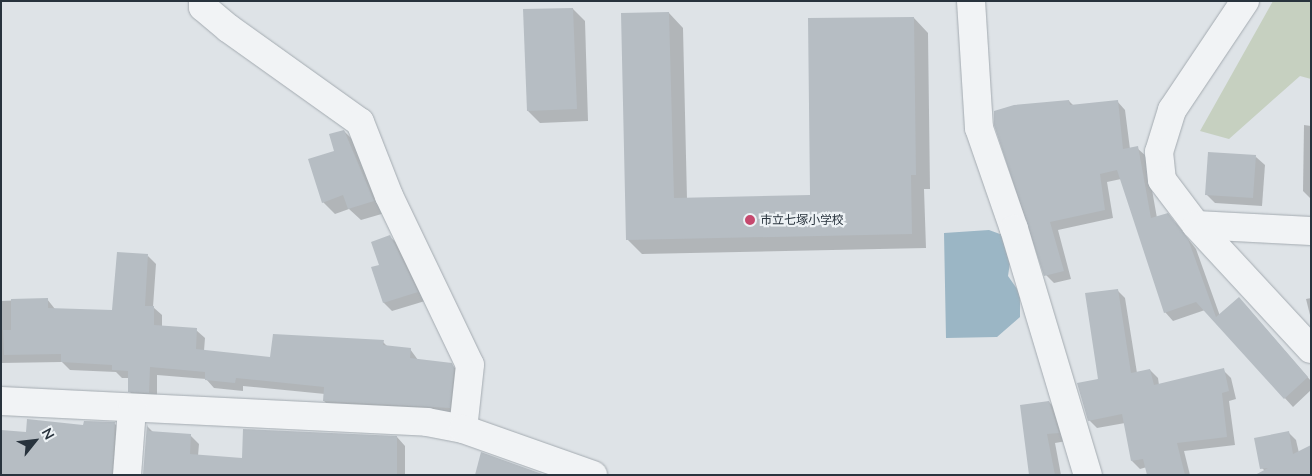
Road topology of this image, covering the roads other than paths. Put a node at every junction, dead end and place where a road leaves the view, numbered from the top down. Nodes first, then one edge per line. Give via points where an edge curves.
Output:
1 (203, 1) edge
2 (971, 1) edge
3 (1245, 1) edge
4 (1196, 225) junction
5 (1311, 231) edge
6 (1311, 350) edge
7 (1, 401) edge
8 (132, 409) junction
9 (463, 429) junction
10 (581, 472) edge
11 (127, 475) edge
12 (1088, 475) edge

1 - 9 street via 203,8 228,28 360,122 389,196 470,365
2 - 12 street via 979,128 1014,228
3 - 4 street via 1172,110 1159,152 1162,180
4 - 5 street
4 - 6 street
7 - 8 street
8 - 9 street via 427,422
8 - 11 street
9 - 10 street

